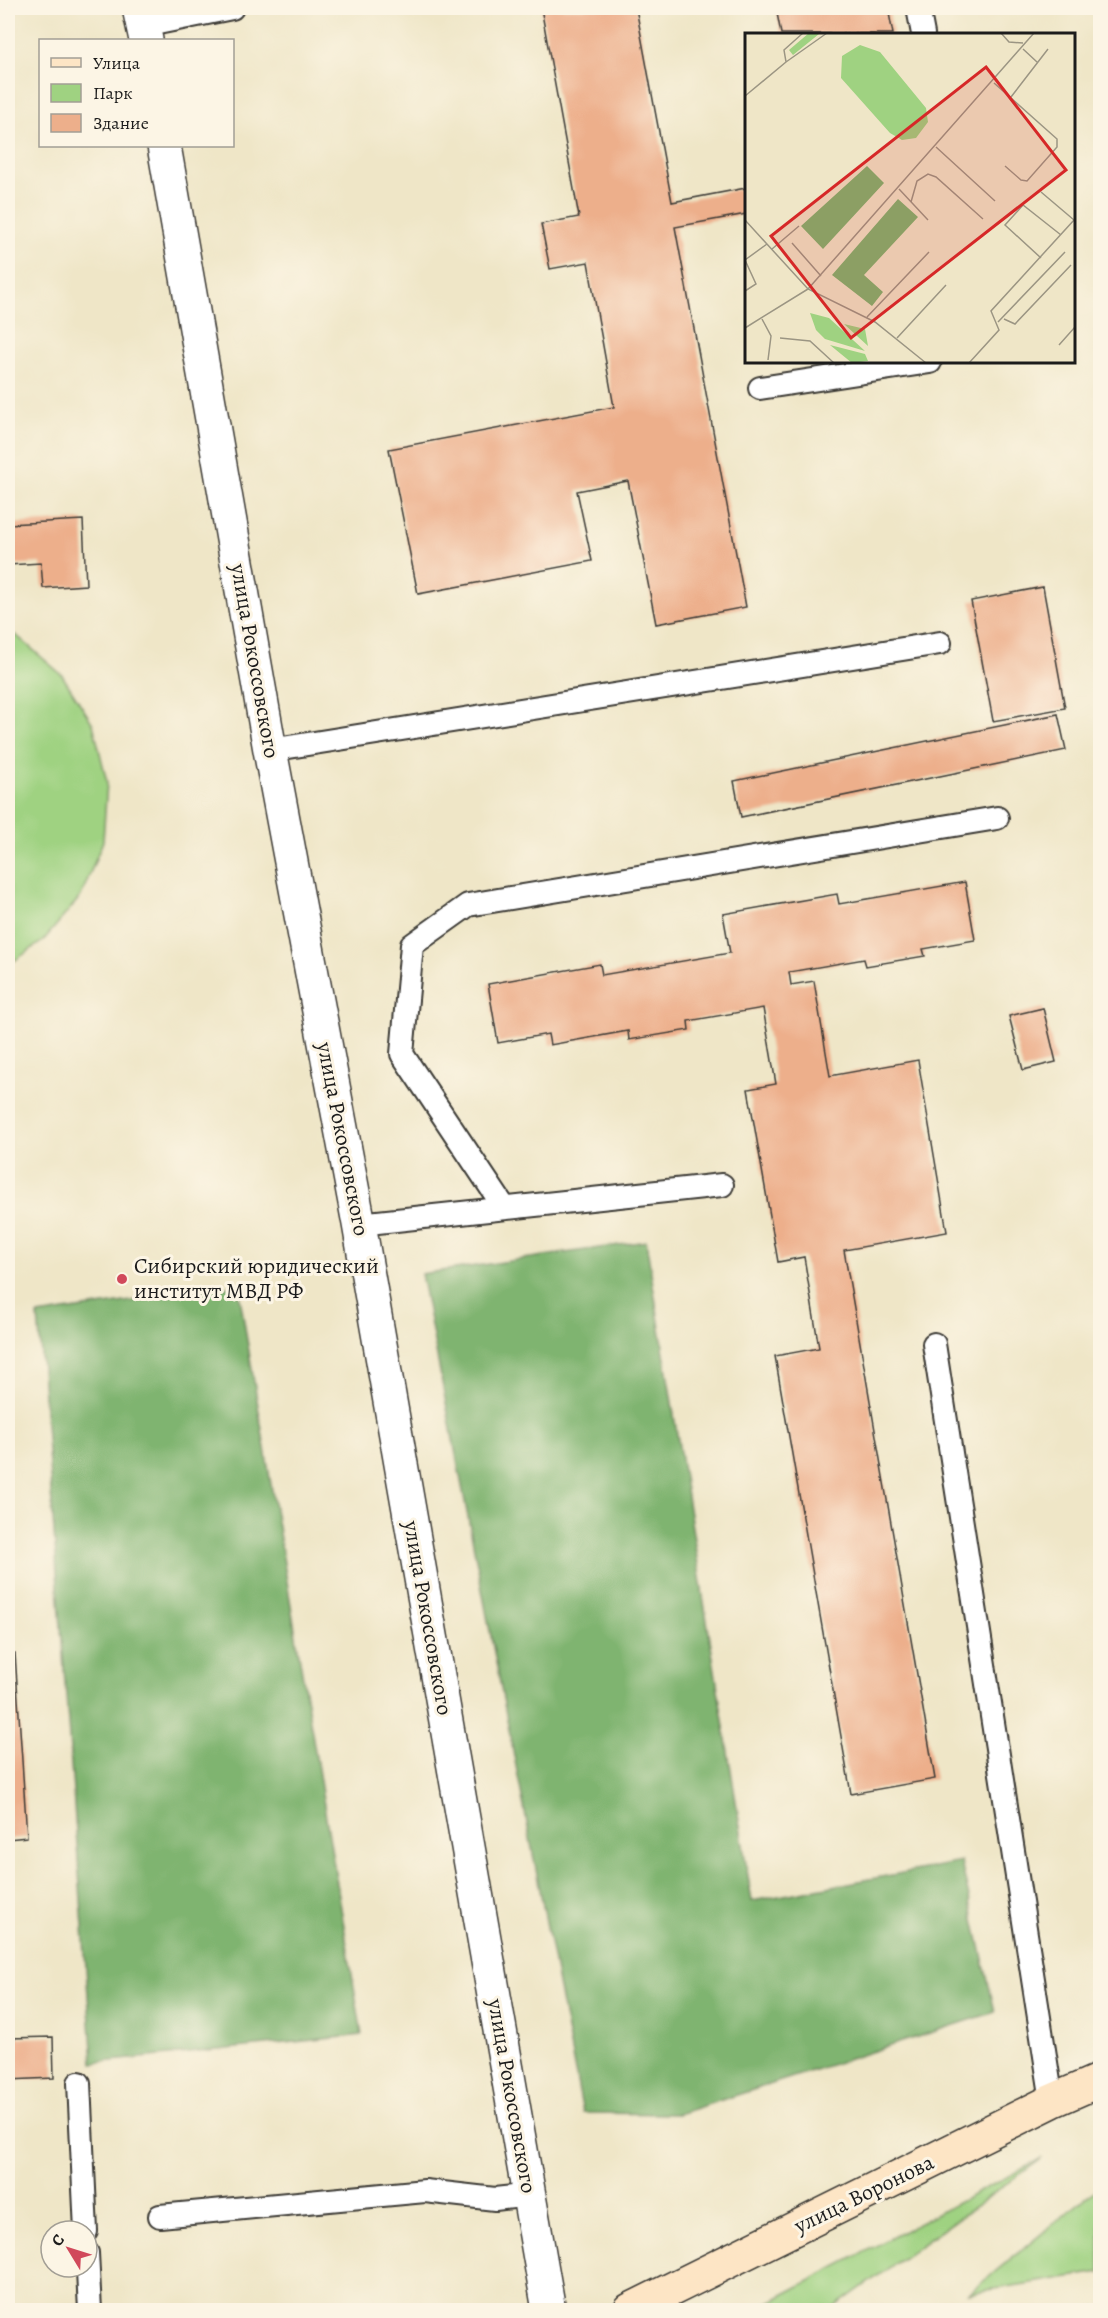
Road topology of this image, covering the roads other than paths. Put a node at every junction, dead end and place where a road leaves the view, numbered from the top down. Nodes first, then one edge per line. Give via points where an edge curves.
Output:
1 (232, 8) edge
2 (918, 8) edge
3 (143, 24) edge
4 (923, 33) edge
5 (164, 147) edge
6 (923, 363) edge
7 (760, 388) dead end
8 (940, 643) dead end
9 (270, 750) junction
10 (997, 818) dead end
11 (722, 1185) dead end
12 (504, 1207) junction
13 (359, 1224) junction
14 (934, 1344) dead end
15 (1101, 2080) edge
16 (79, 2083) dead end
17 (1052, 2101) junction
18 (530, 2195) junction
19 (160, 2216) dead end
20 (85, 2219) edge
21 (88, 2279) edge
22 (90, 2310) edge
23 (549, 2310) edge
24 (630, 2310) edge

1 - 3 lane
2 - 4 lane
5 - 9 street, улица Рокоссовского
6 - 7 lane
8 - 9 lane
9 - 13 street, улица Рокоссовского
10 - 12 lane via 468,905 412,945 402,1054
11 - 12 lane
12 - 13 lane
13 - 18 street, улица Рокоссовского
14 - 17 lane
15 - 17 main road, улица Воронова
16 - 20 lane
17 - 24 main road, улица Воронова
18 - 19 lane via 495,2199 425,2191
18 - 23 street, улица Рокоссовского
21 - 22 lane

